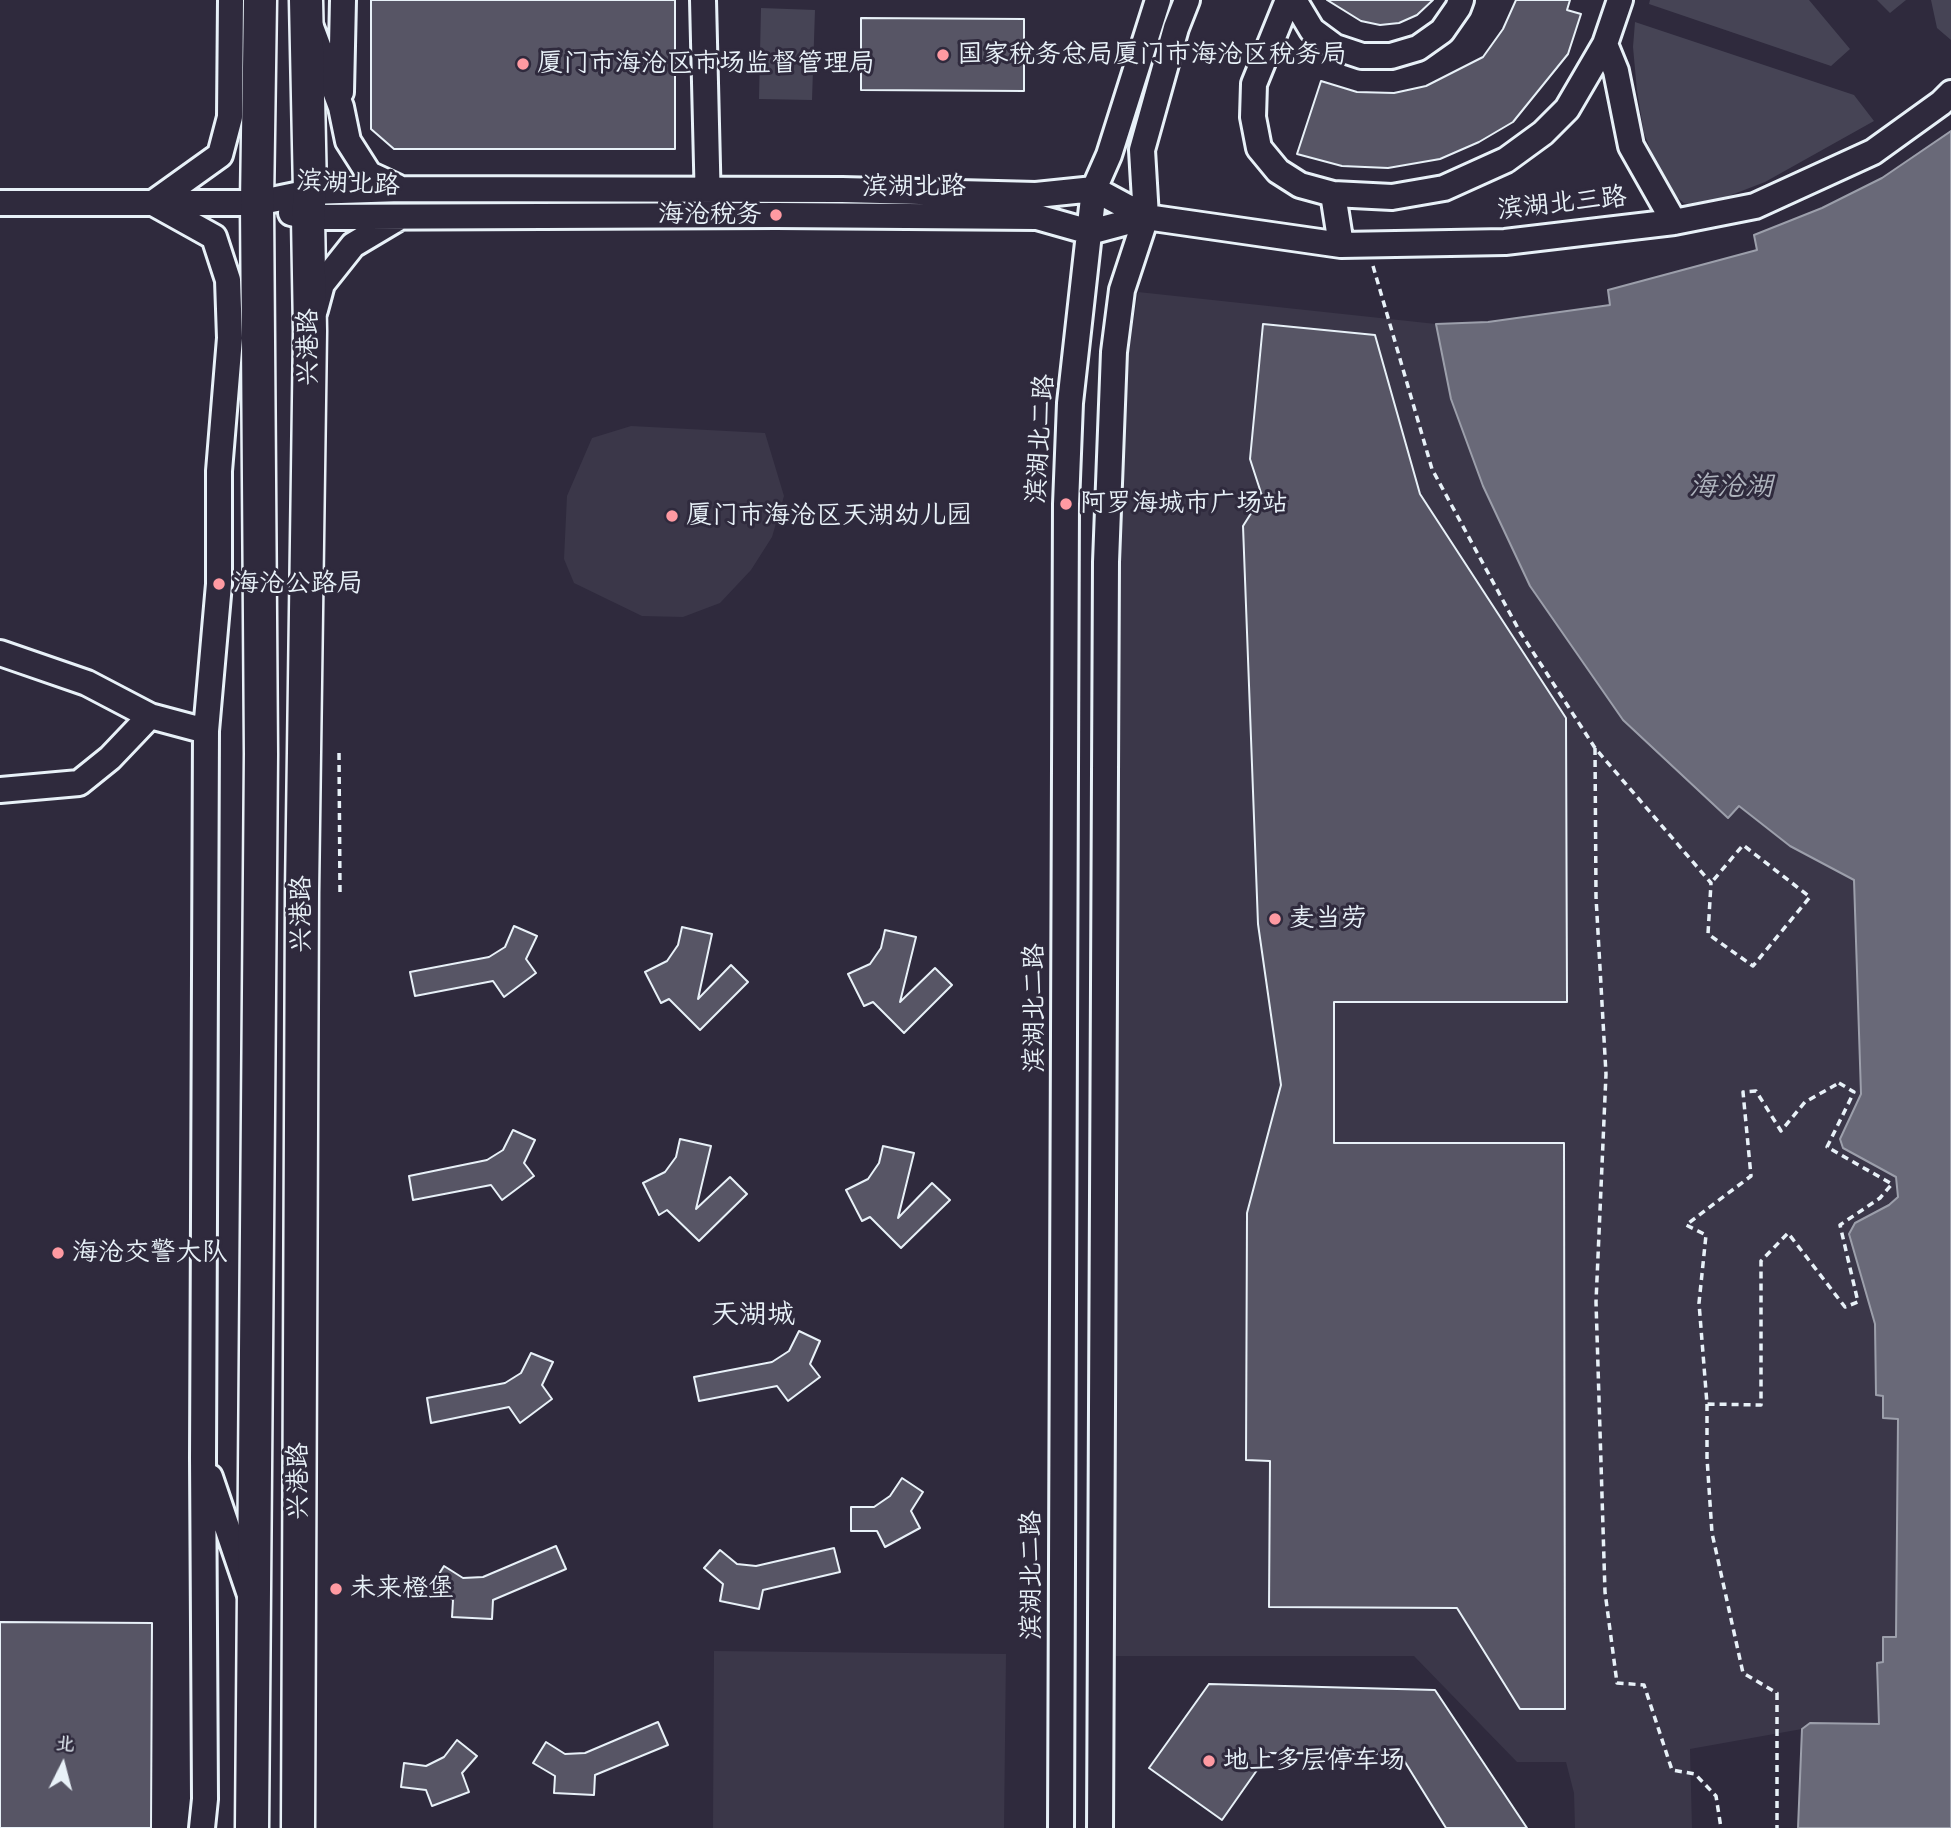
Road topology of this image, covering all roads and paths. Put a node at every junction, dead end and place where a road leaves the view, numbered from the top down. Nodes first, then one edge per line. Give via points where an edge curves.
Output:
1 (231, 0) edge
2 (246, 0) edge
3 (260, 0) edge
4 (343, 0) edge
5 (704, 0) edge
6 (1158, 0) edge
7 (1186, 0) edge
8 (1287, 0) edge
9 (1294, 0) edge
10 (1461, 0) edge
11 (1620, 0) edge
12 (305, 6) edge
13 (1605, 44) junction
14 (230, 65) junction
15 (1951, 93) edge
16 (341, 107) junction
17 (401, 188) junction
18 (707, 189) junction
19 (1094, 189) junction
20 (1333, 194) junction
21 (153, 202) junction
22 (0, 203) edge
23 (257, 204) junction
24 (309, 205) junction
25 (708, 216) junction
26 (401, 217) junction
27 (1146, 217) junction
28 (1674, 222) junction
29 (1090, 232) junction
30 (1341, 244) junction
31 (1367, 244) junction
32 (258, 298) junction
33 (310, 331) junction
34 (219, 471) junction
35 (0, 653) edge
36 (150, 716) junction
37 (205, 731) junction
38 (1595, 748) junction
39 (339, 753) dead end
40 (0, 790) edge
41 (1711, 883) junction
42 (340, 893) dead end
43 (1707, 1404) junction
44 (203, 1457) junction
45 (253, 1604) junction
46 (202, 1828) edge
47 (252, 1828) edge
48 (298, 1828) edge
49 (1060, 1828) edge
50 (1100, 1828) edge
51 (1721, 1828) edge
52 (1777, 1828) edge

1 - 14 street
2 - 14 street
3 - 23 main road, 兴港路
4 - 16 street
5 - 18 street
6 - 19 street
7 - 27 street via 1142,150
8 - 20 street via 1254,84 1253,117 1259,148 1278,171 1300,185
9 - 10 street via 1312,30 1335,47 1362,56 1391,57 1418,48 1442,31
11 - 13 street
12 - 16 street
12 - 24 main road, 兴港路
13 - 20 street via 1567,109 1506,160 1444,188 1392,197
13 - 28 street via 1616,71 1631,146
14 - 21 street via 230,117 220,155
15 - 28 street, 滨湖北三路 via 1873,152 1755,206
16 - 17 street via 348,141 369,174
17 - 18 street, 滨湖北路
17 - 24 street, 滨湖北路
18 - 19 street, 滨湖北路 via 1036,195
18 - 25 street
19 - 27 street
19 - 29 street, 滨湖北二路
20 - 30 street
21 - 22 street, 滨湖北路
21 - 23 street, 滨湖北路
21 - 34 street via 214,237 228,280 230,338
23 - 24 street, 滨湖北路
23 - 32 main road, 兴港路
24 - 26 street, 滨湖北路
24 - 33 main road, 兴港路
25 - 26 street, 滨湖北路
25 - 29 street, 滨湖北路 via 1037,217
26 - 33 street via 353,246 322,284
27 - 29 street
27 - 30 street, 滨湖北三路
27 - 50 street via 1122,290 1114,352 1106,562
28 - 31 street, 滨湖北三路 via 1506,242
29 - 49 street, 滨湖北二路 via 1070,403 1066,504
30 - 31 street, 滨湖北三路
31 - 38 path via 1432,469 1520,632
32 - 34 street
32 - 45 main road, 兴港路 via 261,754
33 - 48 main road, 兴港路 via 302,892
34 - 37 street via 219,584
35 - 36 street via 87,683
36 - 37 street
36 - 40 street via 79,783
37 - 44 street
38 - 41 path
38 - 51 path via 1596,897 1606,1074 1596,1302 1605,1592 1617,1683 1644,1685 1672,1770 1695,1774 1716,1797
39 - 42 path
41 - 41 path via 1743,845 1810,897 1753,966 1708,934
43 - 43 path via 1699,1303 1706,1236 1686,1225 1751,1176 1743,1092 1756,1091 1780,1130 1805,1102 1839,1083 1854,1092 1828,1147 1892,1184 1880,1198 1840,1225 1858,1302 1845,1307 1788,1233 1761,1261 1761,1405
43 - 52 path via 1712,1533 1743,1673 1777,1693
44 - 45 street
44 - 46 street
45 - 47 main road, 兴港路

